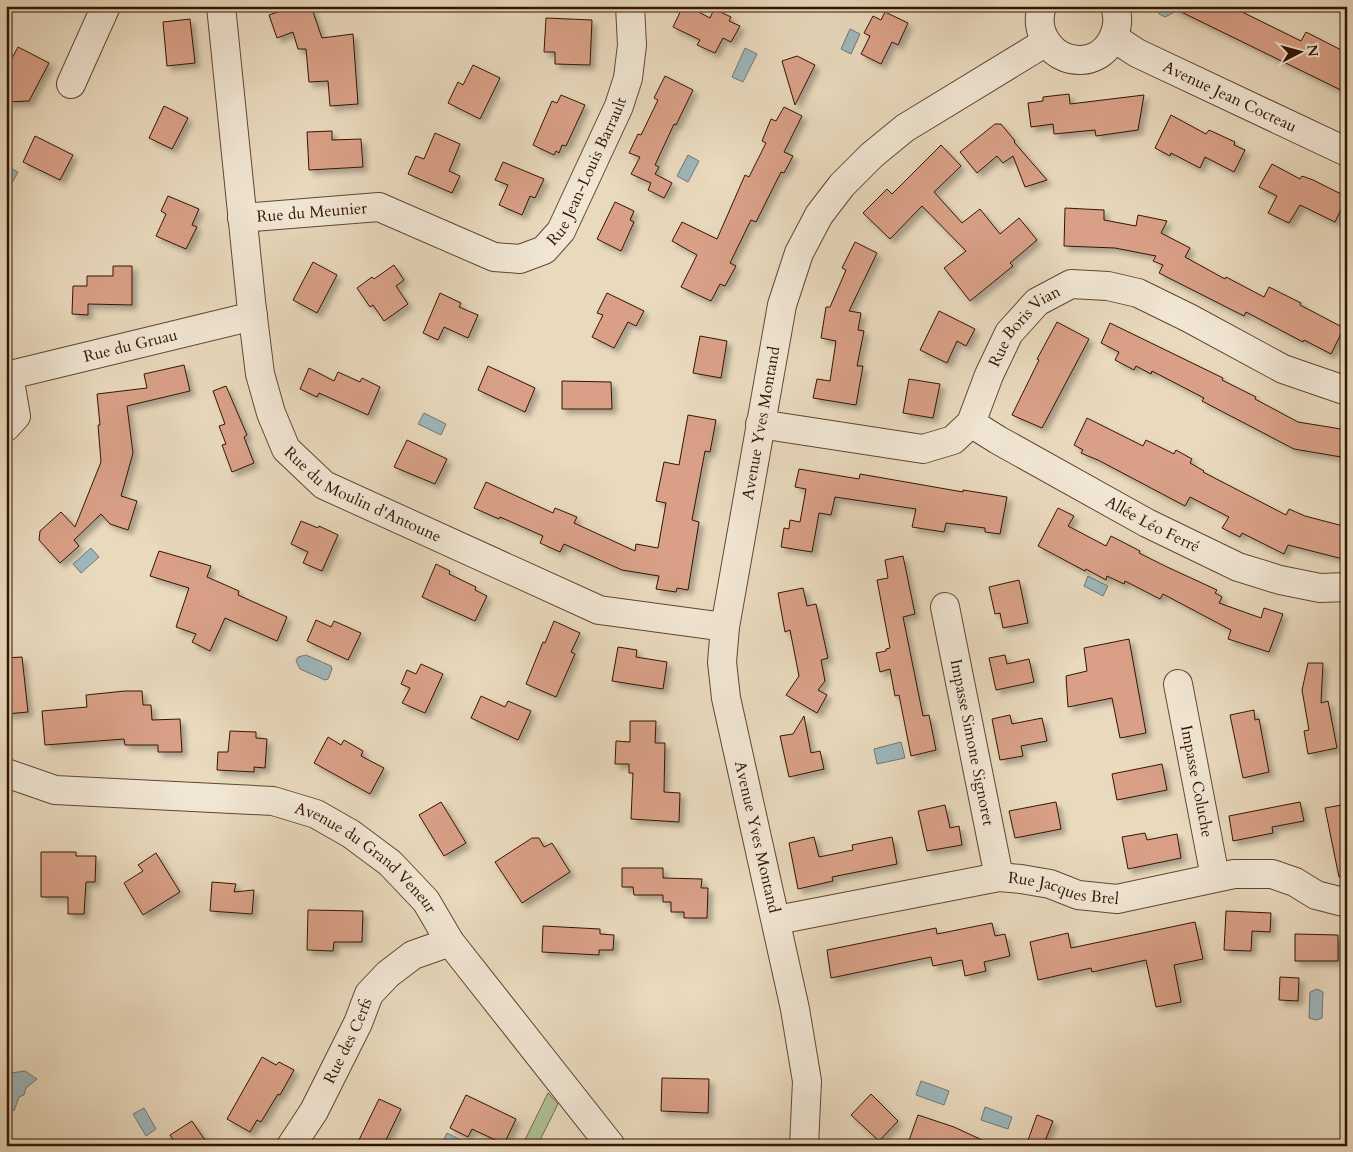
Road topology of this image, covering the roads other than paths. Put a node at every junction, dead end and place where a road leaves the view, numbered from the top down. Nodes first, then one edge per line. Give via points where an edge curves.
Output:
1 (106, 6) edge
2 (221, 6) edge
3 (630, 6) edge
4 (1042, 6) edge
5 (1115, 6) edge
6 (1114, 38) junction
7 (1046, 42) junction
8 (71, 84) dead end
9 (1347, 152) edge
10 (242, 218) junction
11 (464, 244) joint
12 (253, 316) junction
13 (7, 376) edge
14 (1347, 391) edge
15 (971, 423) junction
16 (760, 424) junction
17 (6, 427) edge
18 (1347, 587) edge
19 (945, 607) dead end
20 (725, 627) junction
21 (1178, 684) dead end
22 (6, 773) edge
23 (1000, 877) junction
24 (1215, 877) junction
25 (1347, 903) edge
26 (776, 920) junction
27 (450, 942) junction
28 (291, 1146) edge
29 (610, 1146) edge
30 (804, 1146) edge

1 - 8 street
2 - 10 street, Rue du Moulin d'Antoune
3 - 11 street, Rue Jean-Louis Barrault via 632,45 628,78 619,106 561,231 544,250 520,259 494,257
4 - 7 street via 1039,22
5 - 6 street via 1118,26
6 - 7 street via 1094,57 1081,60 1055,52
6 - 9 street, Avenue Jean Cocteau via 1137,53
7 - 16 street, Avenue Yves Montand via 905,128 842,185 819,215 799,252 782,305
10 - 11 street, Rue du Meunier via 379,207
10 - 12 street, Rue du Moulin d'Antoune
12 - 13 street, Rue du Gruau
12 - 20 street, Rue du Moulin d'Antoune via 260,374 286,449 324,485 599,610
13 - 17 street via 16,416
14 - 15 street, Rue Boris Vian via 1283,369 1138,293 1108,286 1071,284 1037,302 1010,333 989,375
15 - 16 street, Rue Boris Vian via 953,440 923,450
15 - 18 street, Allée Léo Ferré via 1147,524 1238,567 1320,588
16 - 20 street, Avenue Yves Montand
19 - 23 street, Impasse Simone Signoret
20 - 26 street, Avenue Yves Montand via 722,662 726,698
21 - 24 street, Impasse Coluche
22 - 27 street, Avenue du Grand Veneur via 55,790 274,801 316,814 390,862 426,901
23 - 24 street, Rue Jacques Brel via 1050,884 1078,895 1116,899
23 - 26 street, Rue Jacques Brel
24 - 25 street, Rue Jacques Brel via 1272,874 1295,882 1316,895
26 - 30 street, Avenue Yves Montand via 808,1081
27 - 28 street, Rue des Cerfs via 413,955 369,994 314,1111
27 - 29 street, Avenue du Grand Veneur

